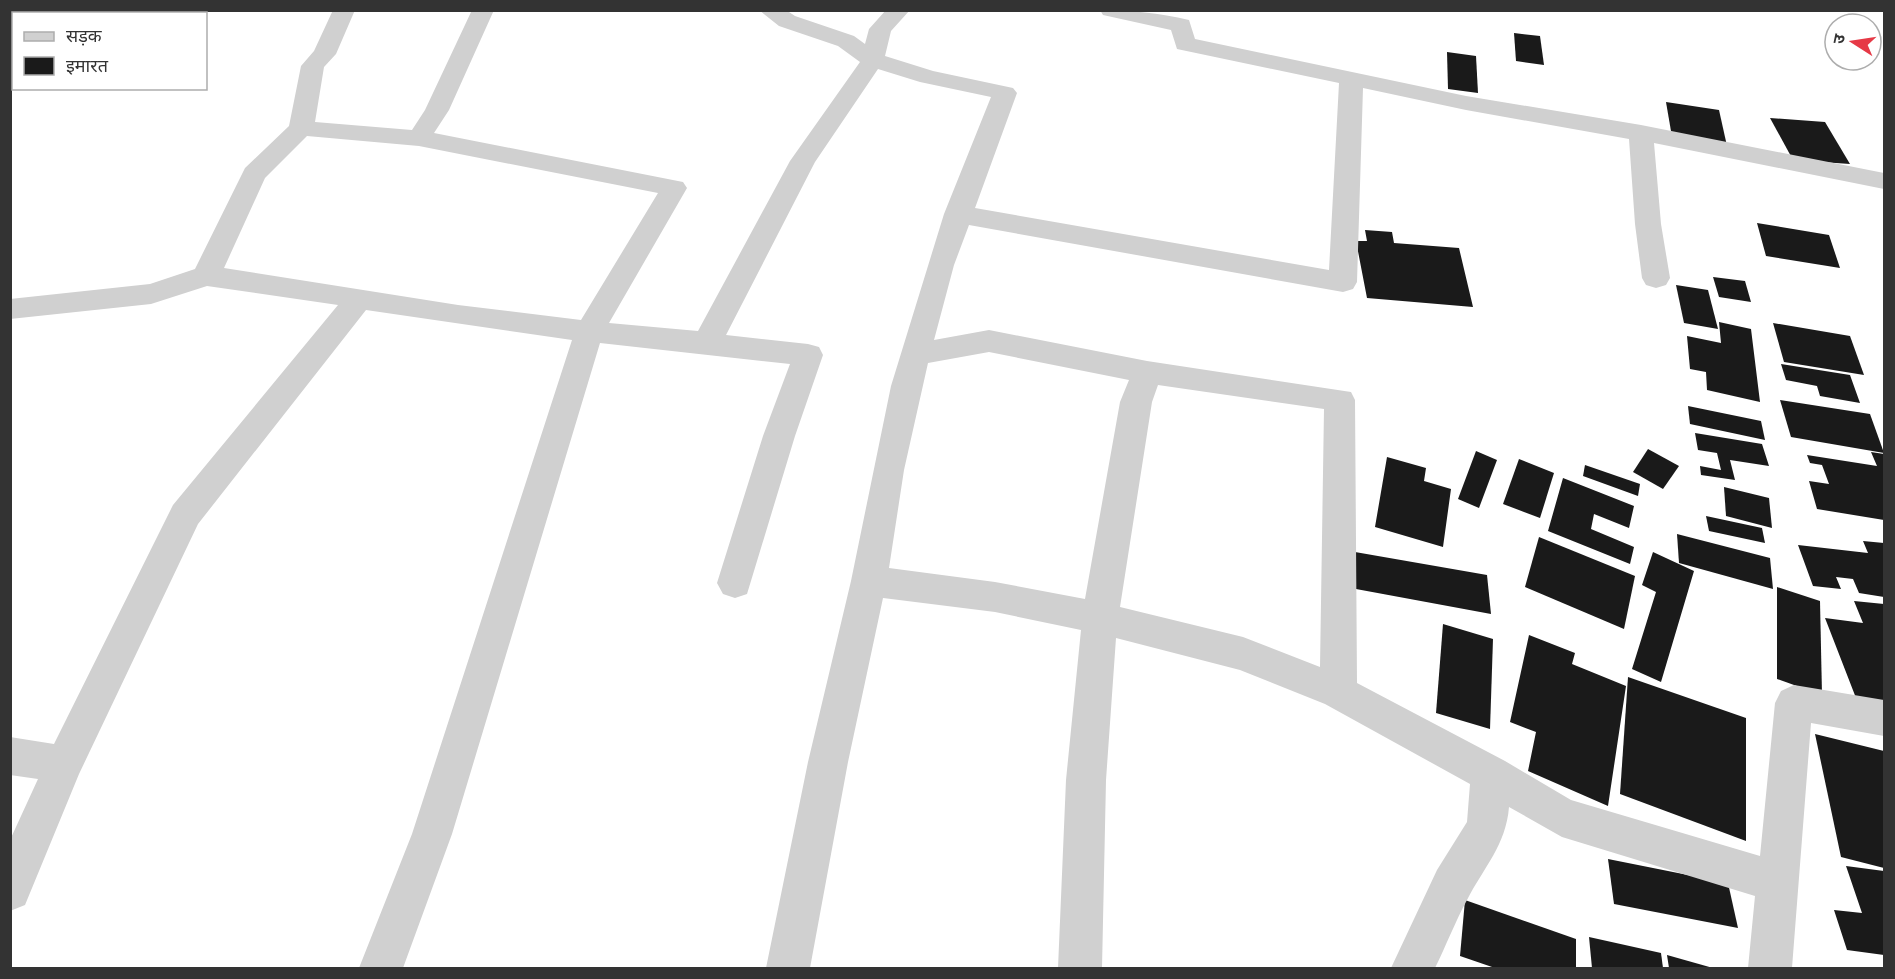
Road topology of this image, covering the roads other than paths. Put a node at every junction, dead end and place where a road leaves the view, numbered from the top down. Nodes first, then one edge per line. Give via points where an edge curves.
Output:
1 (344, 10) edge
2 (483, 10) edge
3 (770, 10) edge
4 (899, 10) edge
5 (1111, 10) edge
6 (873, 60) junction
7 (1352, 78) junction
8 (301, 128) junction
9 (1641, 133) junction
10 (419, 138) junction
11 (1884, 181) edge
12 (957, 214) junction
13 (206, 276) junction
14 (1656, 278) dead end
15 (360, 298) junction
16 (10, 309) edge
17 (589, 332) junction
18 (707, 343) junction
19 (915, 354) junction
20 (1147, 372) junction
21 (869, 581) junction
22 (735, 584) dead end
23 (1100, 618) junction
24 (1338, 692) junction
25 (1884, 718) edge
26 (10, 756) edge
27 (64, 764) junction
28 (1491, 774) junction
29 (1778, 882) junction
30 (10, 890) edge
31 (381, 969) edge
32 (788, 969) edge
33 (1080, 969) edge
34 (1413, 969) edge
35 (1770, 969) edge

1 - 8 street via 324,54 313,66
2 - 10 street via 437,110
3 - 6 street via 787,21 846,41
4 - 6 street via 880,29
5 - 7 street via 1181,25 1185,44
6 - 12 street via 928,77 1005,93
6 - 18 street via 803,162
7 - 9 street via 1467,103
7 - 12 street via 1343,282
8 - 10 street
8 - 13 street via 254,174
9 - 11 street
9 - 14 street
10 - 17 street via 674,188
12 - 19 street
13 - 15 street
13 - 16 street via 151,294
15 - 17 street
15 - 27 street via 185,515
17 - 18 street
17 - 31 street via 432,834
18 - 22 street via 808,355 779,436
19 - 20 street via 989,341
19 - 21 street via 888,470
20 - 23 street via 1136,402
20 - 24 street via 1340,400
21 - 23 street via 995,597
21 - 32 street via 828,762
23 - 24 street via 1243,654
23 - 33 street via 1086,780
24 - 28 street
25 - 29 street via 1794,703
26 - 27 street
27 - 30 street
28 - 29 street via 1562,817
28 - 34 street via 1487,828 1452,885
29 - 35 street

